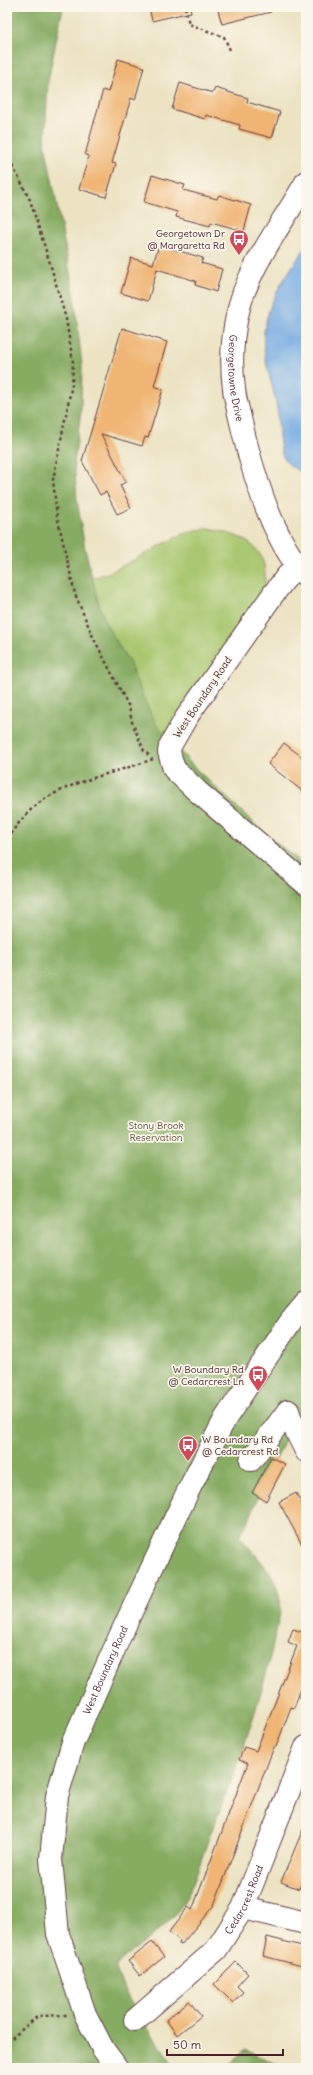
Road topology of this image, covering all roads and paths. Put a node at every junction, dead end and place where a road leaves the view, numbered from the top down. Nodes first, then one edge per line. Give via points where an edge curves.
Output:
1 (185, 7) edge
2 (230, 50) dead end
3 (7, 155) edge
4 (306, 182) edge
5 (301, 571) edge
6 (161, 756) junction
7 (7, 839) edge
8 (306, 884) edge
9 (306, 1302) edge
10 (306, 1451) edge
11 (251, 1460) dead end
12 (306, 1747) edge
13 (243, 1908) junction
14 (306, 1922) edge
15 (85, 2014) junction
16 (135, 2020) dead end
17 (7, 2042) edge
18 (117, 2068) edge

1 - 2 path via 189,24 224,36
3 - 6 path via 30,200 66,319 73,362 72,384 53,480 57,516 75,594 129,707 132,722 144,751
4 - 5 street, Georgetowne Drive via 257,265 237,316 233,344 234,389 245,439 268,513
5 - 6 street, West Boundary Road via 274,593
6 - 7 path via 131,768 80,782 49,796 20,820
6 - 8 street via 197,791
9 - 15 street, West Boundary Road via 222,1426 188,1491 73,1742 57,1796 51,1859 58,1934
10 - 11 street via 288,1411
12 - 13 street, Cedarcrest Road
13 - 14 street
13 - 16 street, Cedarcrest Road via 216,1950
15 - 17 path via 38,2016
15 - 18 street, West Boundary Road via 103,2049

